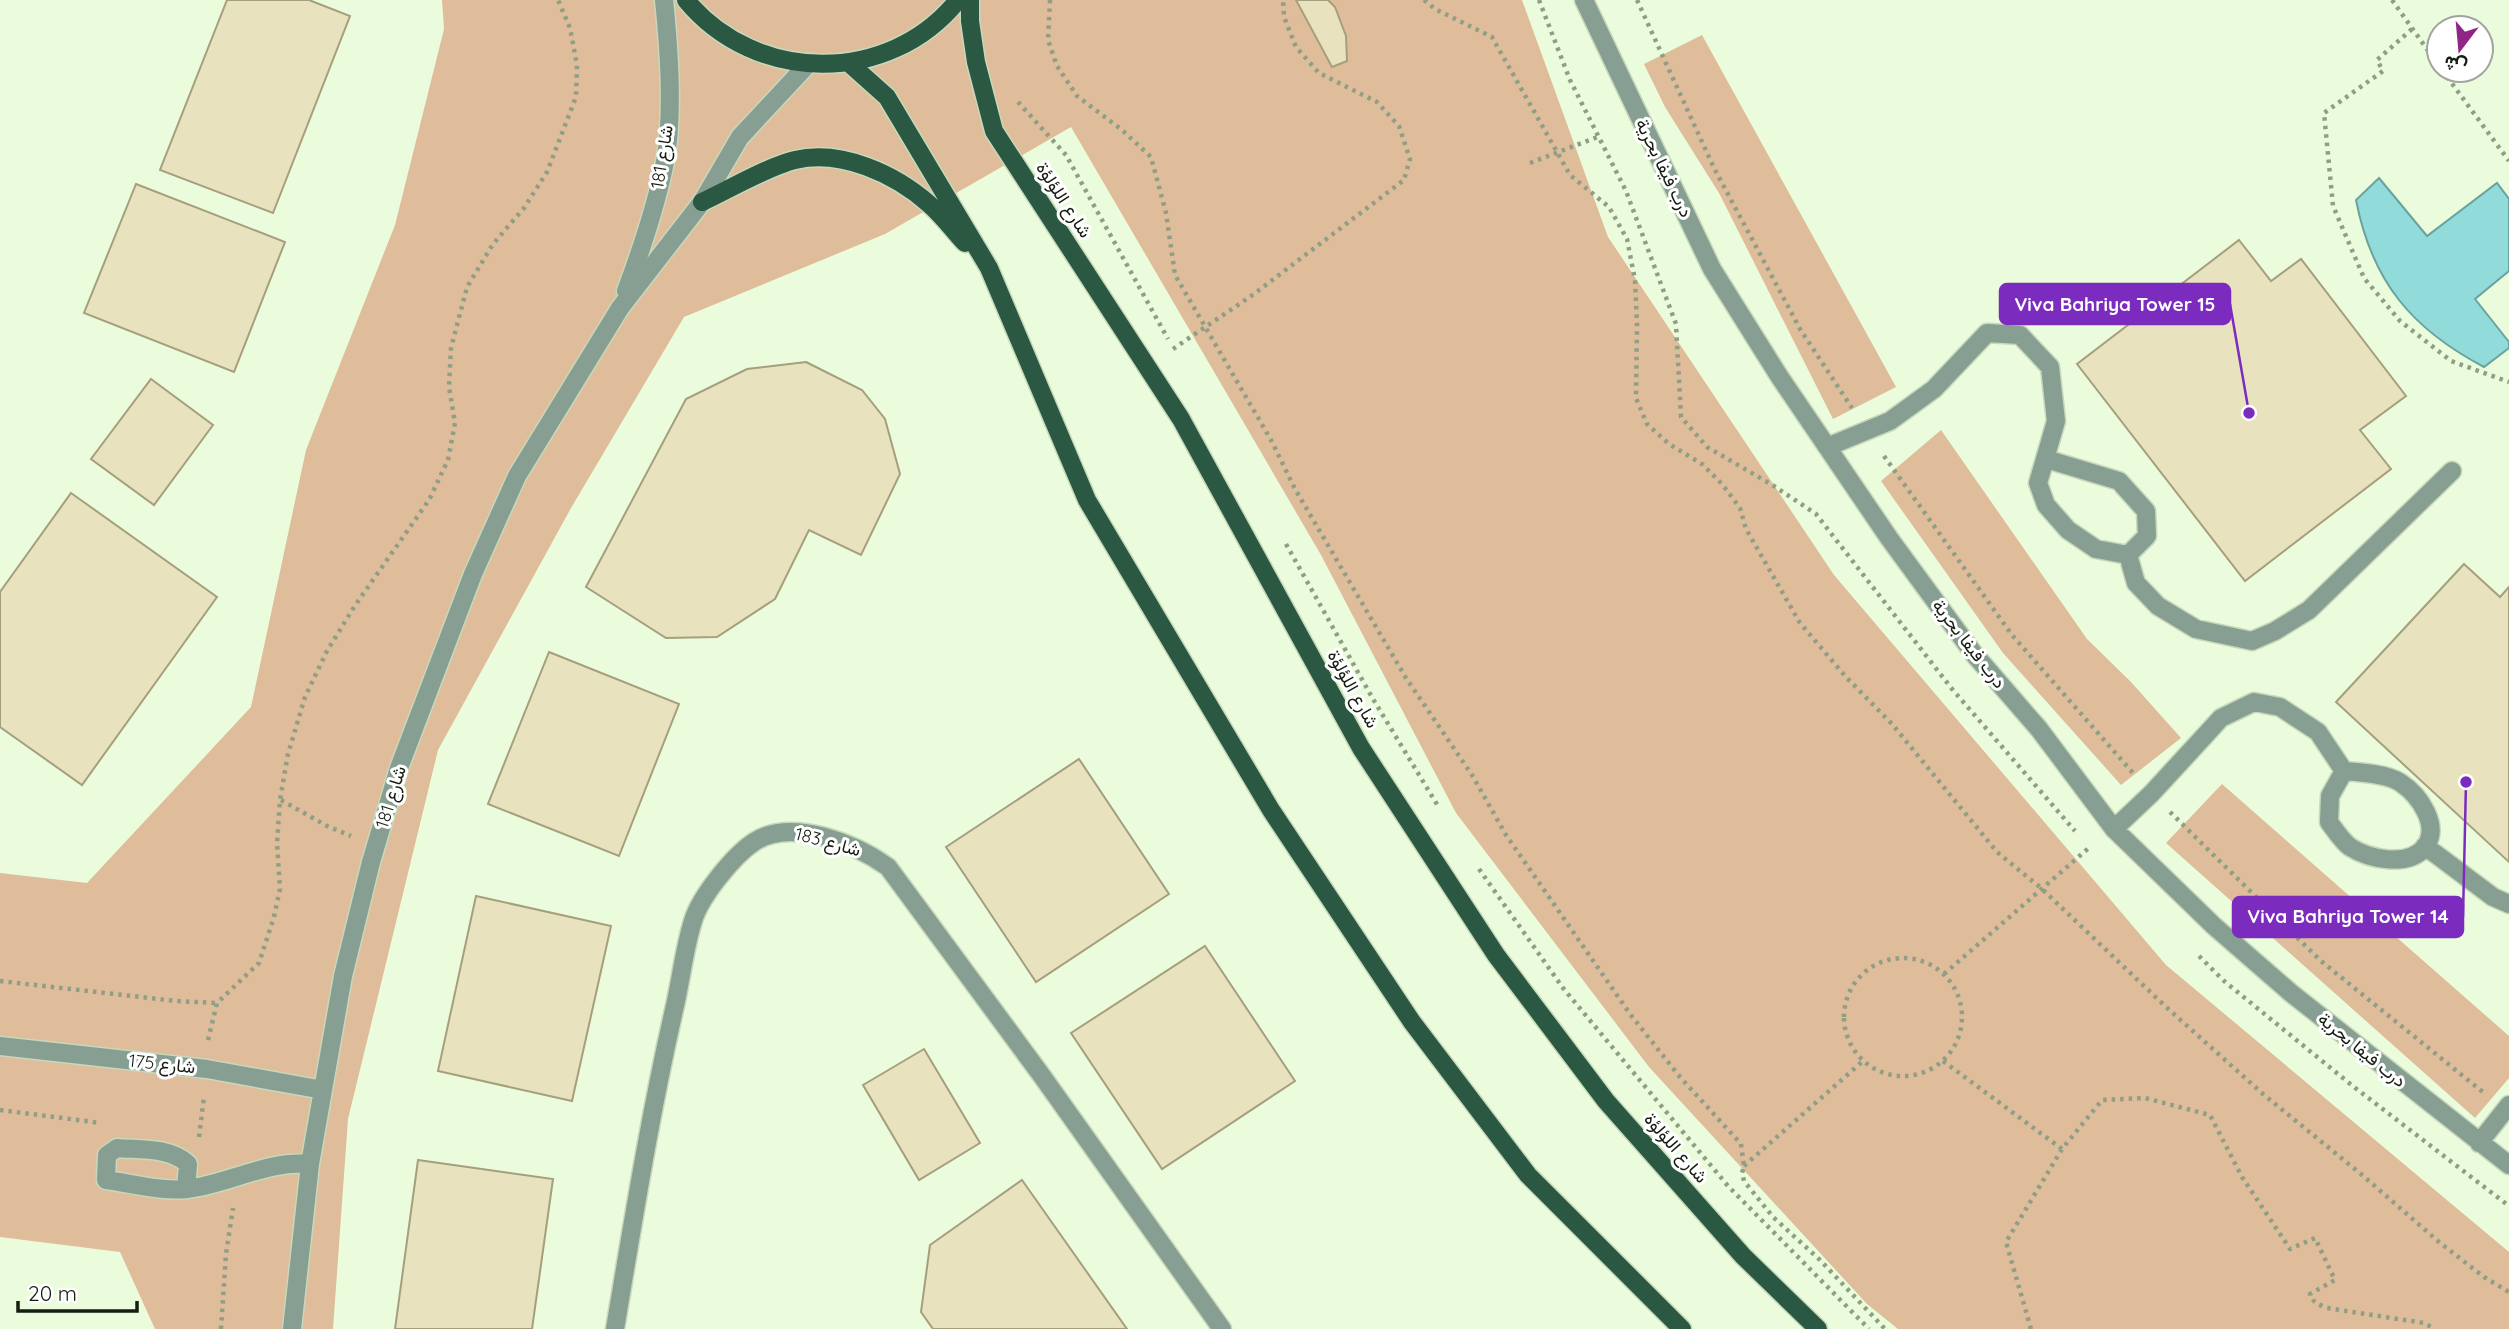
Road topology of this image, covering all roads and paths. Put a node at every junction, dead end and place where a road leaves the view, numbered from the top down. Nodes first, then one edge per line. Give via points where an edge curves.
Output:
1 (558, 0) edge
2 (664, 0) edge
3 (685, 0) edge
4 (958, 0) edge
5 (970, 0) edge
6 (1050, 0) edge
7 (1283, 0) edge
8 (1424, 0) edge
9 (1584, 0) edge
10 (1637, 0) edge
11 (2392, 0) edge
12 (2412, 29) junction
13 (2425, 46) edge
14 (849, 63) junction
15 (807, 65) junction
16 (2453, 84) edge
17 (1016, 99) dead end
18 (1600, 136) dead end
19 (1555, 151) junction
20 (2509, 160) edge
21 (1530, 163) dead end
22 (702, 202) junction
23 (989, 268) junction
24 (620, 307) junction
25 (1205, 329) junction
26 (2509, 382) edge
27 (1867, 430) junction
28 (1827, 447) junction
29 (2046, 459) junction
30 (2452, 471) dead end
31 (1285, 542) dead end
32 (2128, 555) junction
33 (2344, 771) junction
34 (2152, 793) junction
35 (280, 800) junction
36 (1444, 817) dead end
37 (2114, 829) junction
38 (377, 843) junction
39 (2425, 846) junction
40 (1474, 863) dead end
41 (2041, 888) junction
42 (2509, 904) edge
43 (1944, 974) junction
44 (0, 981) edge
45 (2224, 981) dead end
46 (216, 1003) junction
47 (0, 1046) edge
48 (1863, 1061) junction
49 (1943, 1061) junction
50 (207, 1069) junction
51 (323, 1090) junction
52 (2507, 1108) edge
53 (198, 1140) dead end
54 (2480, 1143) junction
55 (2062, 1149) junction
56 (310, 1164) junction
57 (2509, 1165) edge
58 (1744, 1166) junction
59 (226, 1180) junction
60 (186, 1189) dead end
61 (2509, 1206) edge
62 (2509, 1292) edge
63 (222, 1329) edge
64 (292, 1329) edge
65 (615, 1329) edge
66 (1222, 1329) edge
67 (1682, 1329) edge
68 (1818, 1329) edge
69 (1870, 1329) edge
70 (1885, 1329) edge
71 (2031, 1329) edge
72 (2435, 1329) edge

1 - 35 path via 570,28 577,65 576,97 547,172 467,287 451,348 449,387 455,423 448,460 429,500 327,651 305,697
2 - 24 street, شارع 181 via 669,114 665,159 650,227
3 - 15 main road via 729,39 779,60
4 - 14 main road via 919,37
5 - 68 main road, شارع اللؤلؤة via 976,62 994,131 1181,419 1361,748 1496,955 1606,1101 1743,1255
6 - 25 path via 1048,40 1057,66 1077,96 1151,157 1166,213 1175,275
7 - 25 path via 1284,17 1296,47 1319,73 1377,102 1399,126 1410,159 1404,180
8 - 19 path via 1492,37
9 - 28 street, درب فيفا بحرية via 1712,269
10 - 27 path via 1726,191 1800,329
11 - 12 path
12 - 13 path
12 - 26 path via 2377,60 2383,71 2324,113 2333,206 2364,278 2400,321 2451,360
14 - 15 main road
14 - 23 main road via 887,97
15 - 22 street, شارع 181 via 740,137
16 - 20 path
17 - 25 path via 1066,155 1173,349
18 - 19 path
19 - 21 path
19 - 41 path via 1570,175 1609,207 1627,239 1635,291 1636,398 1647,424 1722,484 1740,508 1746,529 1800,623 1892,724 1997,852
22 - 23 main road via 796,160 860,164 928,203
22 - 24 street, شارع 181
23 - 67 main road via 1087,500 1270,810 1412,1022 1528,1175
24 - 38 street, شارع 181 via 517,476 473,574 399,768
25 - 58 path via 1406,678 1472,775 1506,835 1630,1014 1741,1144
27 - 28 street
27 - 29 street via 1890,421 1934,389 1987,333 2021,335 2050,367 2056,421
27 - 34 path via 2011,635
28 - 37 street, درب فيفا بحرية via 1974,654 2046,738
29 - 32 street via 2038,483 2046,505 2068,530 2096,549
29 - 32 street via 2119,481 2146,511 2147,536
30 - 32 street via 2309,610 2252,641 2196,629 2158,606 2136,583
31 - 36 path
33 - 34 street via 2318,732 2280,706 2254,702 2221,718
33 - 39 street via 2400,781 2424,807 2431,828
33 - 39 street via 2330,796 2329,822 2348,846 2374,858 2408,859
34 - 37 street
34 - 52 path via 2321,961
35 - 38 path via 327,826
35 - 46 path via 280,889 259,963
37 - 41 path
37 - 54 street, درب فيفا بحرية via 2291,993
38 - 51 street, شارع 181 via 343,976
39 - 42 street
40 - 69 path via 1563,988 1728,1186
41 - 43 path
41 - 62 path via 2263,1094 2439,1242
43 - 48 path via 1928,964 1894,959 1862,975 1845,1005 1844,1025 1850,1044
43 - 49 path via 1955,988 1963,1019 1953,1050
44 - 46 path
45 - 61 path
46 - 50 path
47 - 50 street, شارع 175
48 - 49 path via 1880,1072 1900,1076 1930,1070
48 - 58 path
49 - 55 path
50 - 51 street, شارع 175
50 - 53 path
51 - 56 street, شارع 181
52 - 54 street
54 - 57 street, درب فيفا بحرية
55 - 71 path via 2006,1242
55 - 72 path via 2102,1100 2145,1098 2210,1115 2242,1177 2290,1249 2315,1238 2335,1280 2312,1292 2312,1300 2327,1308 2424,1323
56 - 59 street via 293,1163
56 - 64 street, شارع 181
58 - 70 path via 1744,1181 1773,1217
59 - 60 street
59 - 63 path via 235,1199
65 - 66 street, شارع 183 via 656,1088 693,919 717,879 755,841 794,831 867,852 888,867

